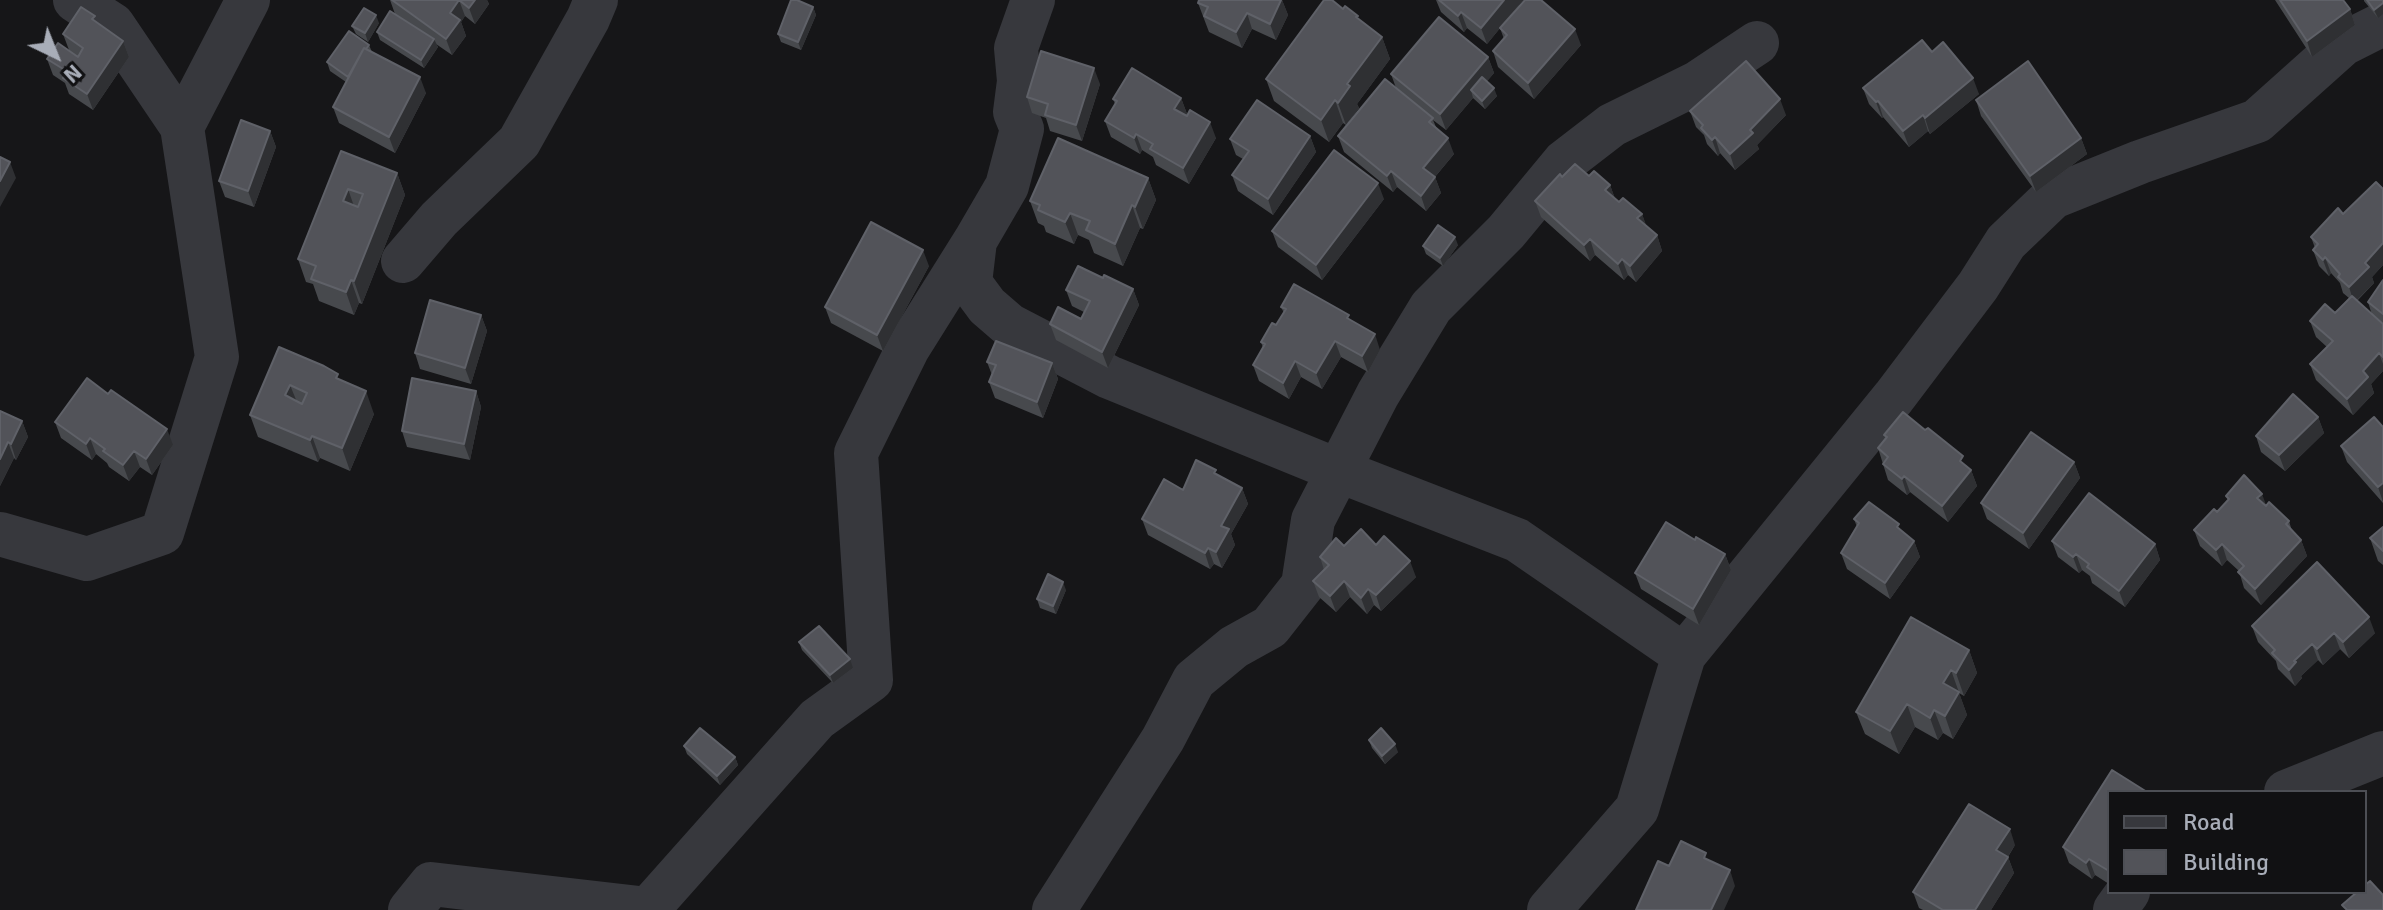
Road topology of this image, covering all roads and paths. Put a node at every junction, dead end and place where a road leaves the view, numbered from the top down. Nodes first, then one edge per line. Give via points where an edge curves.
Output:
1 (75, 0) edge
2 (248, 0) edge
3 (596, 0) edge
4 (1033, 0) edge
5 (2383, 24) edge
6 (1757, 43) dead end
7 (182, 127) junction
8 (975, 241) junction
9 (403, 261) dead end
10 (1337, 470) junction
11 (0, 534) edge
12 (1684, 655) junction
13 (2383, 753) edge
14 (2291, 790) edge
15 (1552, 909) edge
16 (410, 910) edge
17 (1054, 910) edge

1 - 7 street via 113,25
2 - 7 street
3 - 9 street via 519,142
4 - 8 street via 1016,48 1015,112 1022,129 1007,186
5 - 12 street via 2343,44 2257,121 2053,197 2006,242 1894,397
6 - 10 street via 1697,83 1612,125 1564,162 1506,232 1431,307
7 - 11 street via 217,357 162,533 87,559
8 - 10 street via 970,283 1009,325 1109,377
8 - 16 street via 908,348 856,453 871,680 817,719 648,909 431,884
10 - 12 street via 1517,540
10 - 17 street via 1313,520 1303,585 1270,627 1234,647 1194,680 1163,739
12 - 15 street via 1637,809
13 - 14 street

